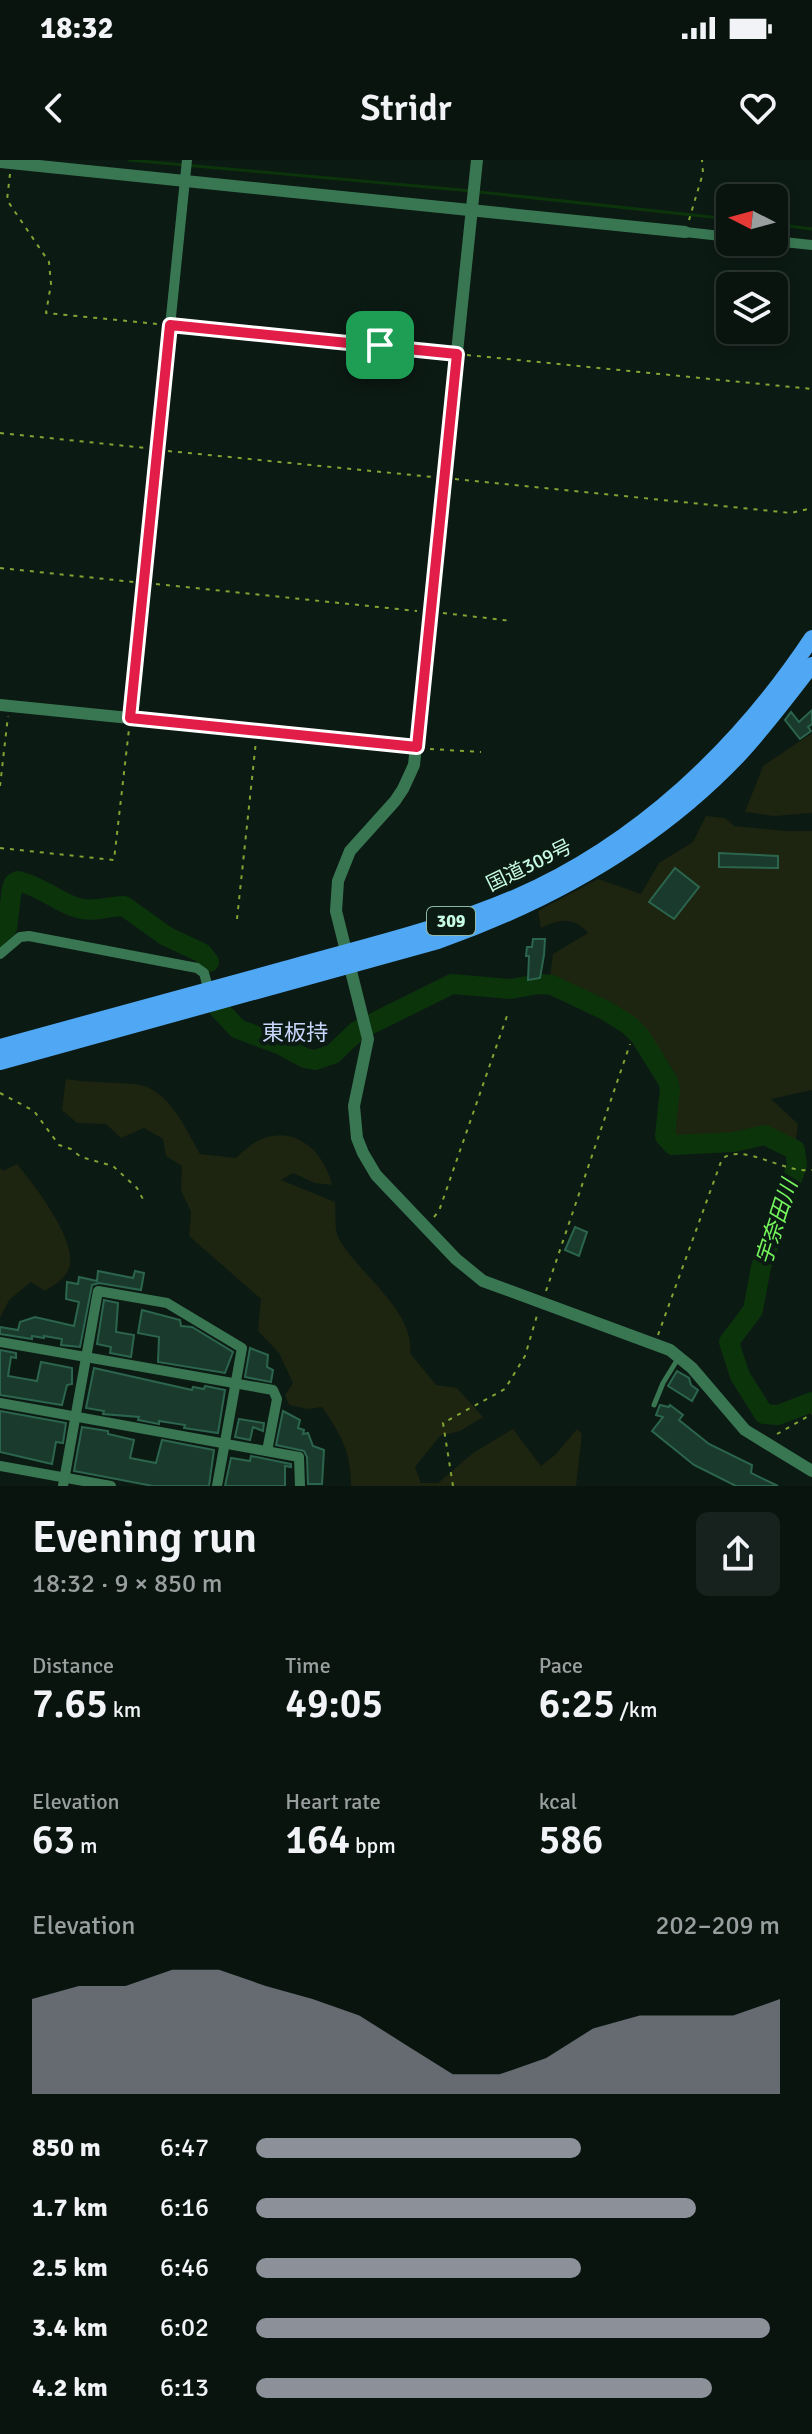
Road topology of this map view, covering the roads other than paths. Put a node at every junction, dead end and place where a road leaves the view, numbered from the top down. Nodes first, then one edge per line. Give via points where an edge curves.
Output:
1 (187, 160) edge
2 (477, 160) edge
3 (6, 163) edge
4 (184, 181) junction
5 (472, 210) junction
6 (685, 232) joint
7 (716, 235) edge
8 (788, 242) edge
9 (812, 245) edge
10 (812, 638) edge
11 (812, 665) edge
12 (4, 705) edge
13 (130, 718) junction
14 (417, 747) junction
15 (0, 954) edge
16 (348, 959) junction
17 (211, 997) junction
18 (0, 1047) edge
19 (0, 1062) edge
20 (0, 1342) edge
21 (86, 1357) junction
22 (679, 1357) junction
23 (235, 1384) junction
24 (0, 1403) edge
25 (654, 1405) dead end
26 (76, 1417) junction
27 (225, 1444) junction
28 (267, 1451) junction
29 (0, 1466) edge
30 (812, 1471) edge
31 (64, 1482) edge
32 (111, 1486) edge
33 (217, 1486) edge
34 (300, 1486) edge

1 - 4 street
2 - 5 street
3 - 4 street
4 - 5 street
4 - 13 street
5 - 6 street
5 - 14 street
6 - 7 street
8 - 9 street
10 - 16 highway, 国道309号 / 309 via 721,754 608,845 518,897
11 - 16 highway, 国道309号 / 309 via 711,783 604,865 496,921 438,941
12 - 13 street
13 - 14 street
14 - 16 street via 403,789 357,841 340,872 336,911
15 - 17 street via 29,936 197,968 204,973
16 - 17 highway, 国道309号 / 309
16 - 22 street via 368,1039 354,1106 357,1138 376,1175 483,1281 655,1343
17 - 18 highway, 国道309号 / 309
17 - 19 highway, 国道309号 / 309
20 - 21 street
21 - 23 street
21 - 23 street via 98,1291 167,1303 242,1348
21 - 26 street
22 - 25 lane
22 - 30 street via 734,1420
23 - 27 street
23 - 28 street via 273,1390 277,1399
24 - 26 street
26 - 27 street
26 - 31 street
27 - 28 street
27 - 33 street
28 - 34 street via 299,1457
29 - 31 street
31 - 32 street

